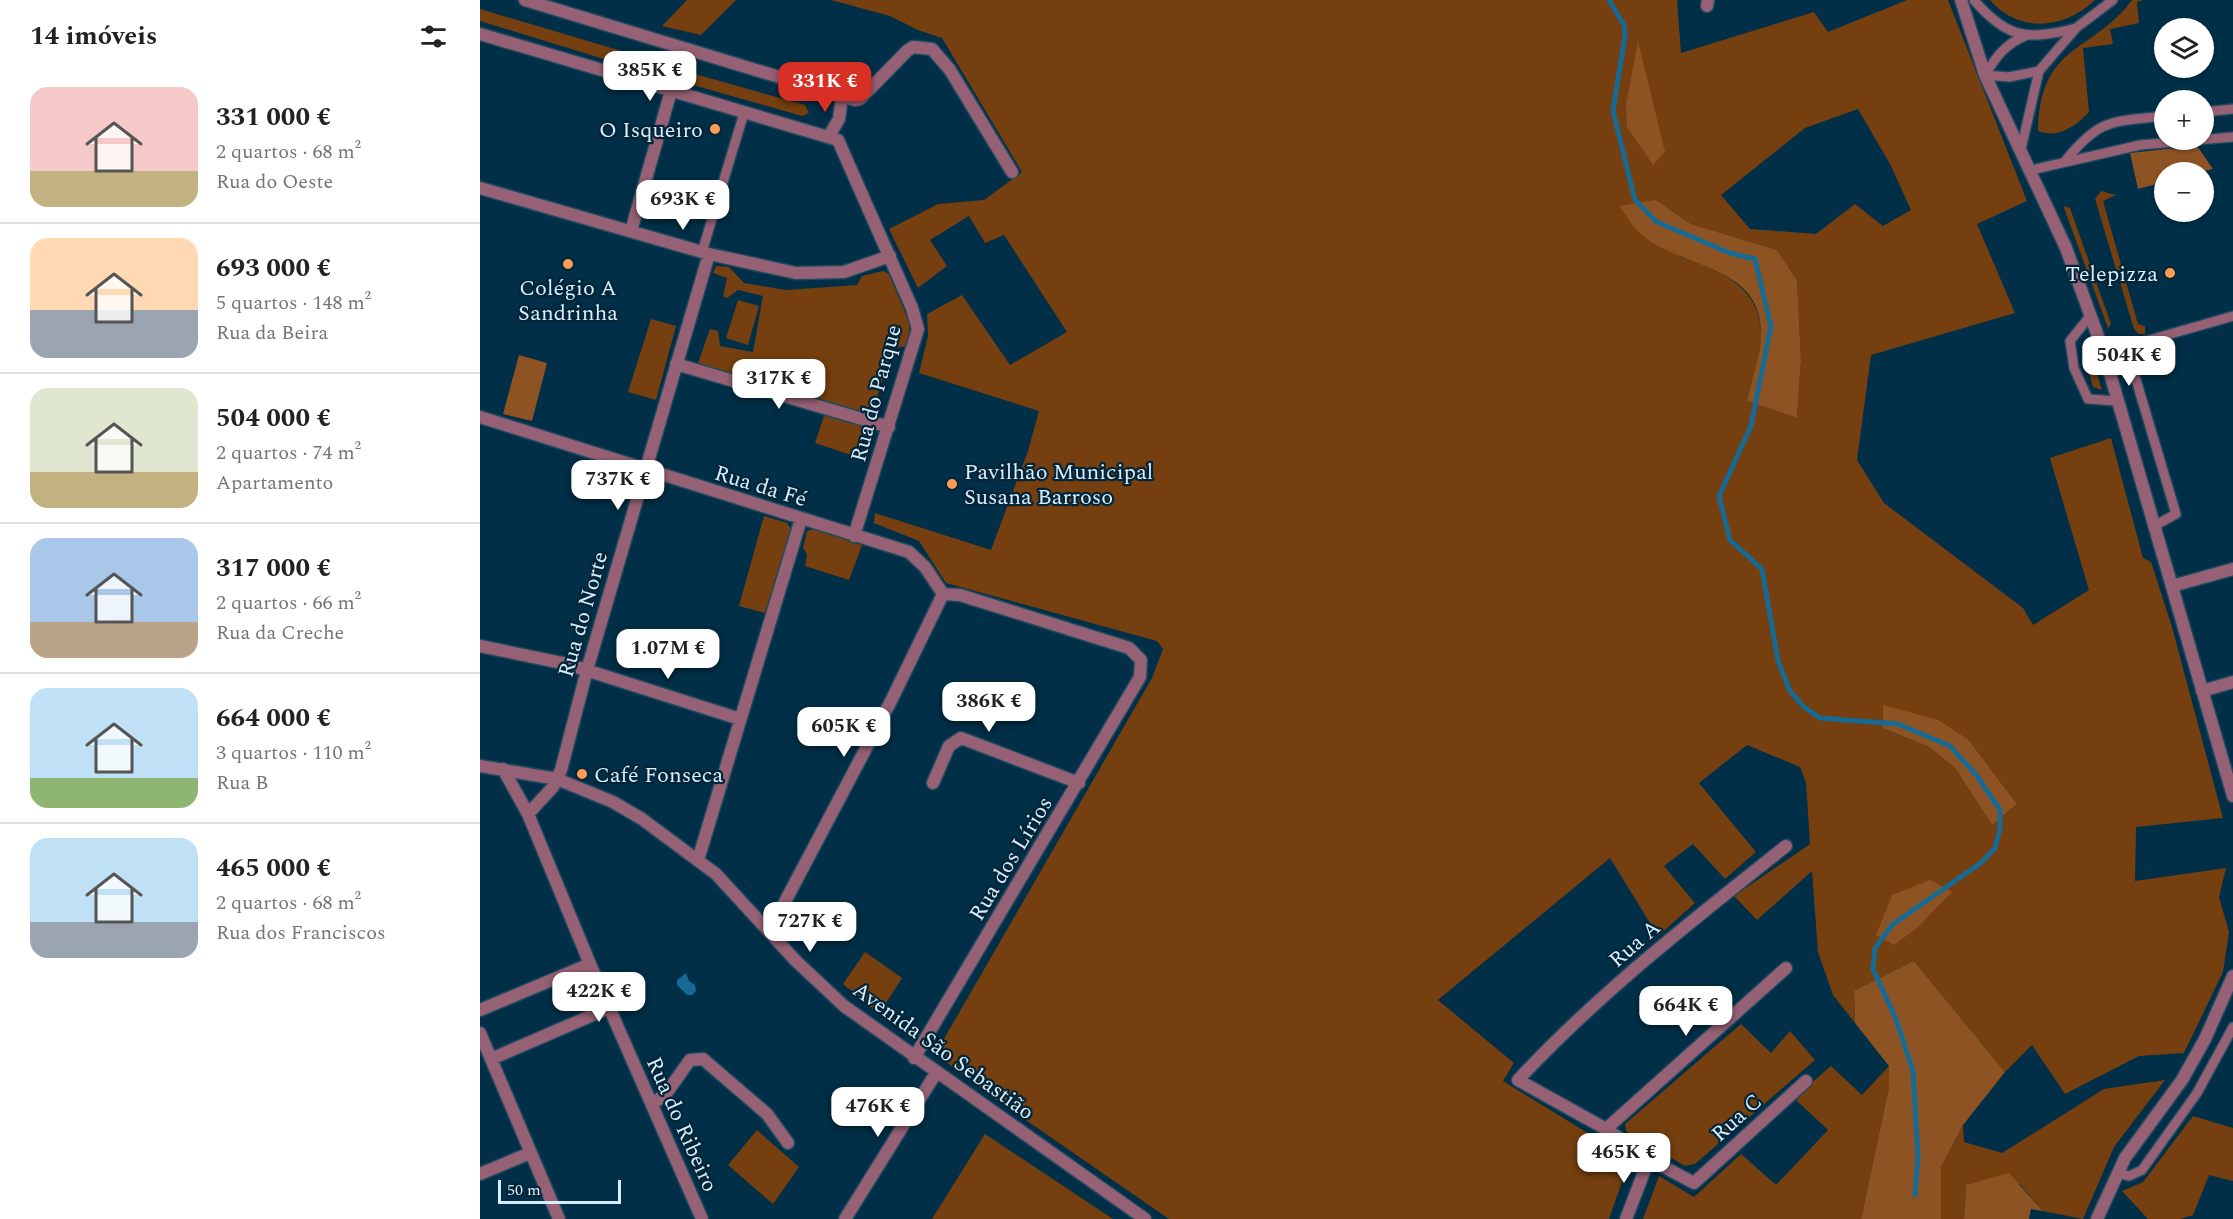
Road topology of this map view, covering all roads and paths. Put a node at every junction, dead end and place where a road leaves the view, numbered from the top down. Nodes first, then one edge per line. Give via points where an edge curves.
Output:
1 (525, 0) edge
2 (1961, 0) edge
3 (1974, 0) edge
4 (2113, 0) edge
5 (2076, 28) junction
6 (480, 34) edge
7 (2025, 36) junction
8 (683, 49) junction
9 (2039, 71) junction
10 (1985, 75) junction
11 (670, 93) junction
12 (842, 97) junction
13 (2233, 109) edge
14 (2214, 111) edge
15 (744, 113) junction
16 (2154, 117) edge
17 (829, 136) junction
18 (2233, 137) edge
19 (2021, 149) junction
20 (2066, 160) junction
21 (2031, 170) junction
22 (1012, 172) dead end
23 (480, 188) edge
24 (631, 231) junction
25 (706, 253) junction
26 (890, 256) junction
27 (2090, 316) junction
28 (2233, 316) edge
29 (2126, 346) junction
30 (2104, 353) junction
31 (676, 364) junction
32 (2117, 401) junction
33 (480, 417) edge
34 (889, 427) junction
35 (645, 471) junction
36 (801, 519) junction
37 (2154, 526) junction
38 (854, 536) junction
39 (2233, 569) edge
40 (2172, 586) junction
41 (943, 594) junction
42 (480, 646) edge
43 (587, 670) junction
44 (2233, 682) edge
45 (2202, 691) junction
46 (740, 719) junction
47 (480, 766) edge
48 (503, 769) junction
49 (557, 779) junction
50 (933, 783) dead end
51 (1079, 783) junction
52 (2233, 796) edge
53 (528, 814) junction
54 (1786, 846) dead end
55 (698, 860) junction
56 (769, 932) junction
57 (590, 964) junction
58 (1786, 968) dead end
59 (2233, 976) edge
60 (609, 1008) junction
61 (480, 1010) edge
62 (2233, 1027) edge
63 (480, 1033) edge
64 (914, 1058) junction
65 (490, 1059) junction
66 (936, 1073) junction
67 (1806, 1081) dead end
68 (652, 1104) junction
69 (1606, 1129) junction
70 (788, 1143) dead end
71 (530, 1153) junction
72 (1649, 1159) junction
73 (2116, 1173) junction
74 (480, 1174) edge
75 (559, 1219) edge
76 (702, 1219) edge
77 (845, 1219) edge
78 (1145, 1219) edge
79 (1626, 1219) edge
80 (2097, 1219) edge

1 - 8 street
2 - 10 street
3 - 7 lane via 2004,27
4 - 5 lane
5 - 7 lane via 2045,36
5 - 9 lane
6 - 11 street
7 - 10 lane via 2010,42
8 - 11 street
8 - 12 street
9 - 10 lane via 2017,76
9 - 19 lane
10 - 19 street
11 - 15 street
11 - 24 street
12 - 17 street via 839,119
12 - 22 street via 860,99 913,47 932,49 950,70
13 - 14 lane
15 - 17 street
15 - 25 lane
16 - 20 lane via 2097,127
17 - 26 street, Rua do Parque via 838,140 843,149
18 - 20 lane via 2140,146
19 - 21 street
20 - 21 lane
21 - 27 street via 2066,248
23 - 24 street
24 - 25 street
25 - 26 street via 757,267 813,274 860,268
25 - 31 street, Rua do Norte
26 - 34 street, Rua do Parque via 918,328
27 - 30 street
27 - 32 lane via 2070,341 2074,368 2088,399
28 - 29 lane
29 - 30 lane
29 - 37 lane via 2176,514
30 - 32 street
31 - 34 street
31 - 35 street, Rua do Norte
32 - 37 street
33 - 35 street, Rua da Fé
34 - 38 street, Rua do Parque
35 - 36 street, Rua da Fé
35 - 43 street, Rua do Norte
36 - 38 street, Rua da Fé
36 - 46 street
37 - 40 street
38 - 41 street, Rua da Fé via 909,552
39 - 40 street
40 - 45 street
41 - 51 street, Rua dos Lírios via 960,595 1129,648 1141,660 1140,677
41 - 56 street
42 - 43 street
43 - 46 street
43 - 49 street, Rua do Norte
44 - 45 street
45 - 52 street
46 - 55 street
47 - 48 street, Avenida São Sebastião
48 - 49 street, Avenida São Sebastião
48 - 53 street, Rua do Ribeiro
49 - 53 street
49 - 55 street, Avenida São Sebastião via 630,811
50 - 51 street via 950,746 961,738
51 - 64 street, Rua dos Lírios
53 - 57 street, Rua do Ribeiro
54 - 69 street, Rua A via 1666,942 1553,1042 1518,1080
55 - 56 street, Avenida São Sebastião via 735,893
56 - 64 street, Avenida São Sebastião via 844,1006
57 - 60 street, Rua do Ribeiro
57 - 61 street
58 - 69 street
59 - 73 street via 2182,1080
60 - 65 street
60 - 68 street, Rua do Ribeiro
62 - 73 lane via 2197,1093 2142,1170 2129,1176
63 - 65 street
64 - 66 street, Avenida São Sebastião
65 - 71 street
66 - 77 street
66 - 78 street, Avenida São Sebastião
67 - 72 street, Rua C via 1694,1183
68 - 70 street via 665,1095 690,1060 703,1059 767,1114
68 - 76 street, Rua do Ribeiro
69 - 72 street
71 - 74 street
71 - 75 street
72 - 79 street
73 - 80 street

